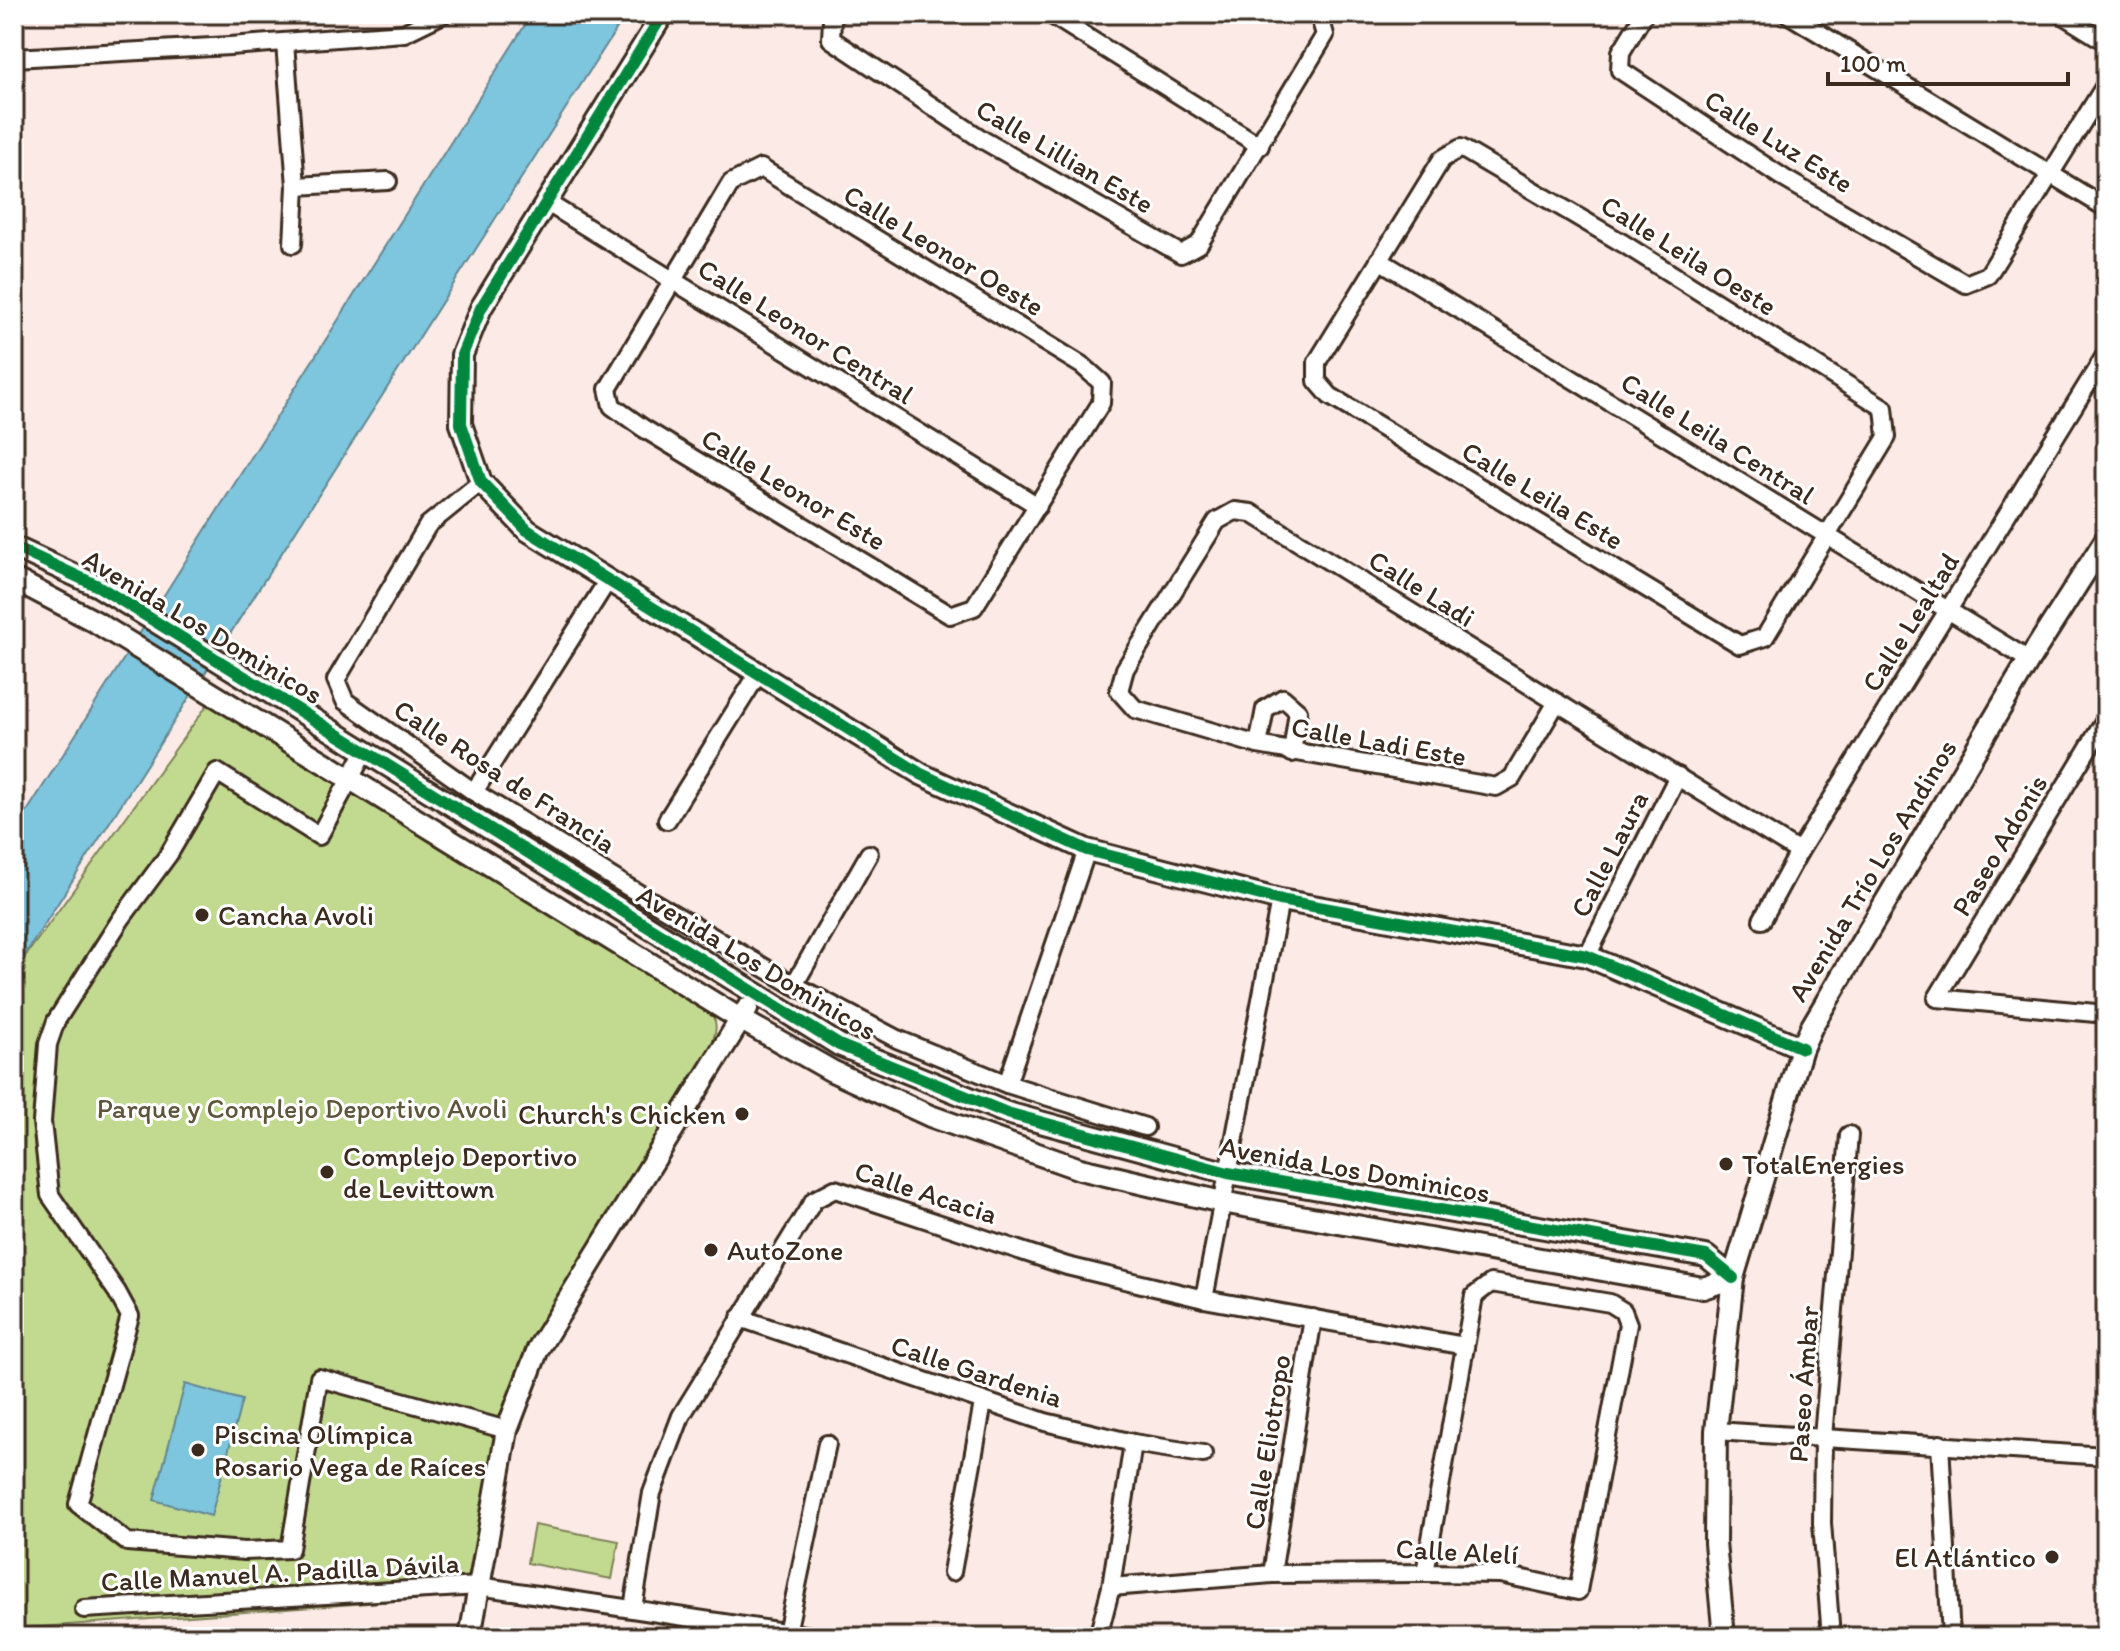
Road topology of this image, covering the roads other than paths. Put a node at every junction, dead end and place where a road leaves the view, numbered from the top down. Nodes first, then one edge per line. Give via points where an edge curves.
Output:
1 (443, 14) edge
2 (663, 14) edge
3 (836, 14) edge
4 (1050, 14) edge
5 (1319, 14) edge
6 (1644, 14) edge
7 (1788, 14) edge
8 (2061, 14) edge
9 (2106, 42) edge
10 (285, 43) junction
11 (14, 58) edge
12 (2106, 84) edge
13 (1260, 146) junction
14 (2050, 174) junction
15 (388, 181) dead end
16 (296, 186) junction
17 (546, 202) junction
18 (2106, 208) edge
19 (293, 244) dead end
20 (1379, 260) junction
21 (672, 279) junction
22 (2106, 354) edge
23 (481, 482) junction
24 (1038, 506) junction
25 (1827, 536) junction
26 (2106, 539) edge
27 (14, 547) edge
28 (14, 579) edge
29 (608, 580) junction
30 (1947, 611) junction
31 (2029, 660) junction
32 (758, 674) junction
33 (1557, 702) junction
34 (1152, 714) joint
35 (2106, 719) edge
36 (1258, 745) junction
37 (365, 751) junction
38 (1292, 753) junction
39 (1678, 776) junction
40 (351, 778) junction
41 (474, 792) junction
42 (667, 820) dead end
43 (1087, 850) junction
44 (1799, 852) junction
45 (869, 854) dead end
46 (1280, 900) junction
47 (1762, 920) dead end
48 (1587, 956) junction
49 (794, 985) junction
50 (755, 995) junction
51 (2106, 1014) edge
52 (740, 1019) junction
53 (1802, 1048) junction
54 (1007, 1084) junction
55 (1145, 1127) dead end
56 (1849, 1135) dead end
57 (1228, 1173) junction
58 (1222, 1202) junction
59 (1733, 1278) junction
60 (1204, 1299) junction
61 (740, 1318) junction
62 (1313, 1318) junction
63 (1465, 1346) junction
64 (983, 1403) junction
65 (507, 1430) junction
66 (1716, 1431) junction
67 (1823, 1437) junction
68 (1133, 1443) junction
69 (827, 1444) dead end
70 (1940, 1444) junction
71 (1203, 1454) dead end
72 (2106, 1456) edge
73 (952, 1572) dead end
74 (1425, 1573) junction
75 (1272, 1574) junction
76 (479, 1586) junction
77 (1111, 1587) junction
78 (633, 1608) junction
79 (84, 1609) dead end
80 (787, 1633) junction
81 (470, 1637) edge
82 (817, 1637) edge
83 (1098, 1637) edge
84 (1724, 1637) edge
85 (1831, 1637) edge
86 (1951, 1637) edge

1 - 10 street via 404,33
2 - 17 street
3 - 13 street, Calle Lillian Este via 831,39 983,140 1181,254 1199,244
4 - 13 street
5 - 13 street via 1325,35
6 - 14 street, Calle Luz Este via 1621,52 1620,70 1785,179 1966,284 1988,275
7 - 14 street
8 - 9 street
10 - 11 street
10 - 16 street
12 - 14 street
14 - 18 street
15 - 16 street
16 - 19 street
17 - 21 street, Calle Leonor Central
17 - 23 street via 481,308 462,355 461,424
20 - 25 street, Calle Leila Central
20 - 25 street, Calle Leila Oeste via 1442,159 1461,148 1624,244 1884,408 1887,437
20 - 25 street, Calle Leila Este via 1317,362 1317,381 1330,396 1740,645 1765,637
21 - 24 street, Calle Leonor Central
21 - 24 street, Calle Leonor Este via 608,389 612,406 643,428 950,615 974,607
21 - 24 street, Calle Leonor Oeste via 731,183 761,168 1083,366 1102,383 1101,403
22 - 30 street, Calle Lealtad
23 - 29 street via 527,530
23 - 41 street, Calle Rosa de Francia via 428,525 336,680 345,701
25 - 30 street, Calle Leila Central
26 - 31 street, Avenida Trío Los Andinos
27 - 37 street, Avenida Los Dominicos via 98,586
28 - 40 street, Avenida Los Dominicos via 94,621
29 - 32 street
29 - 41 street
30 - 31 street, Calle Leila Central
30 - 44 street, Calle Lealtad
31 - 53 street, Avenida Trío Los Andinos
32 - 42 street
32 - 43 street via 921,774
33 - 34 street, Calle Ladi via 1251,513 1235,511 1217,521 1125,669 1119,691 1135,709
33 - 38 street, Calle Ladi Este via 1512,778 1496,787
33 - 39 street, Calle Ladi
34 - 36 street, Calle Ladi Este
35 - 51 street, Paseo Adonis via 1937,998
36 - 38 street, Calle Ladi Este
36 - 38 street via 1265,709 1283,698 1298,711
37 - 40 street
37 - 50 street, Avenida Los Dominicos
39 - 44 street, Calle Ladi
39 - 48 street, Calle Laura
40 - 52 street, Avenida Los Dominicos
40 - 65 street via 319,836 217,772 169,854 56,1021 48,1044 42,1122 50,1195 130,1316 78,1504 127,1542 290,1549 319,1378
41 - 49 street, Calle Rosa de Francia
43 - 46 street
43 - 54 street
44 - 47 street, Calle Lealtad
45 - 49 street
46 - 48 street
46 - 57 street
48 - 53 street
49 - 54 street, Calle Rosa de Francia via 897,1039
50 - 52 street
50 - 57 street, Avenida Los Dominicos via 839,1045 1007,1113
52 - 58 street, Avenida Los Dominicos via 832,1071 930,1116 1080,1169
52 - 65 street via 538,1349
53 - 59 street, Avenida Trío Los Andinos
54 - 55 street, Calle Rosa de Francia
56 - 67 street, Paseo Ámbar
57 - 58 street
57 - 59 street, Avenida Los Dominicos via 1706,1256
58 - 59 street, Avenida Los Dominicos via 1703,1288
58 - 60 street
59 - 66 street, Avenida Trío Los Andinos
60 - 61 street, Calle Acacia via 1067,1266 835,1189 814,1200
60 - 62 street, Calle Acacia
61 - 64 street, Calle Gardenia
61 - 78 street, Calle Acacia via 681,1416 652,1493
62 - 63 street, Calle Acacia
62 - 75 street, Calle Eliotropo
63 - 74 street
63 - 74 street, Calle Alelí via 1474,1296 1491,1283 1610,1303 1623,1311 1628,1324 1578,1591 1500,1574
64 - 68 street, Calle Gardenia
64 - 73 street
65 - 76 street
66 - 67 street
66 - 84 street, Avenida Trío Los Andinos via 1715,1543
67 - 70 street
67 - 85 street, Paseo Ámbar via 1822,1523
68 - 71 street, Calle Gardenia
68 - 77 street
69 - 80 street
70 - 72 street
70 - 86 street
74 - 75 street, Calle Alelí
75 - 77 street, Calle Alelí
76 - 78 street, Calle Manuel A. Padilla Dávila
76 - 79 street, Calle Manuel A. Padilla Dávila
76 - 81 street
77 - 83 street
78 - 80 street, Calle Manuel A. Padilla Dávila
80 - 82 street, Calle Manuel A. Padilla Dávila

